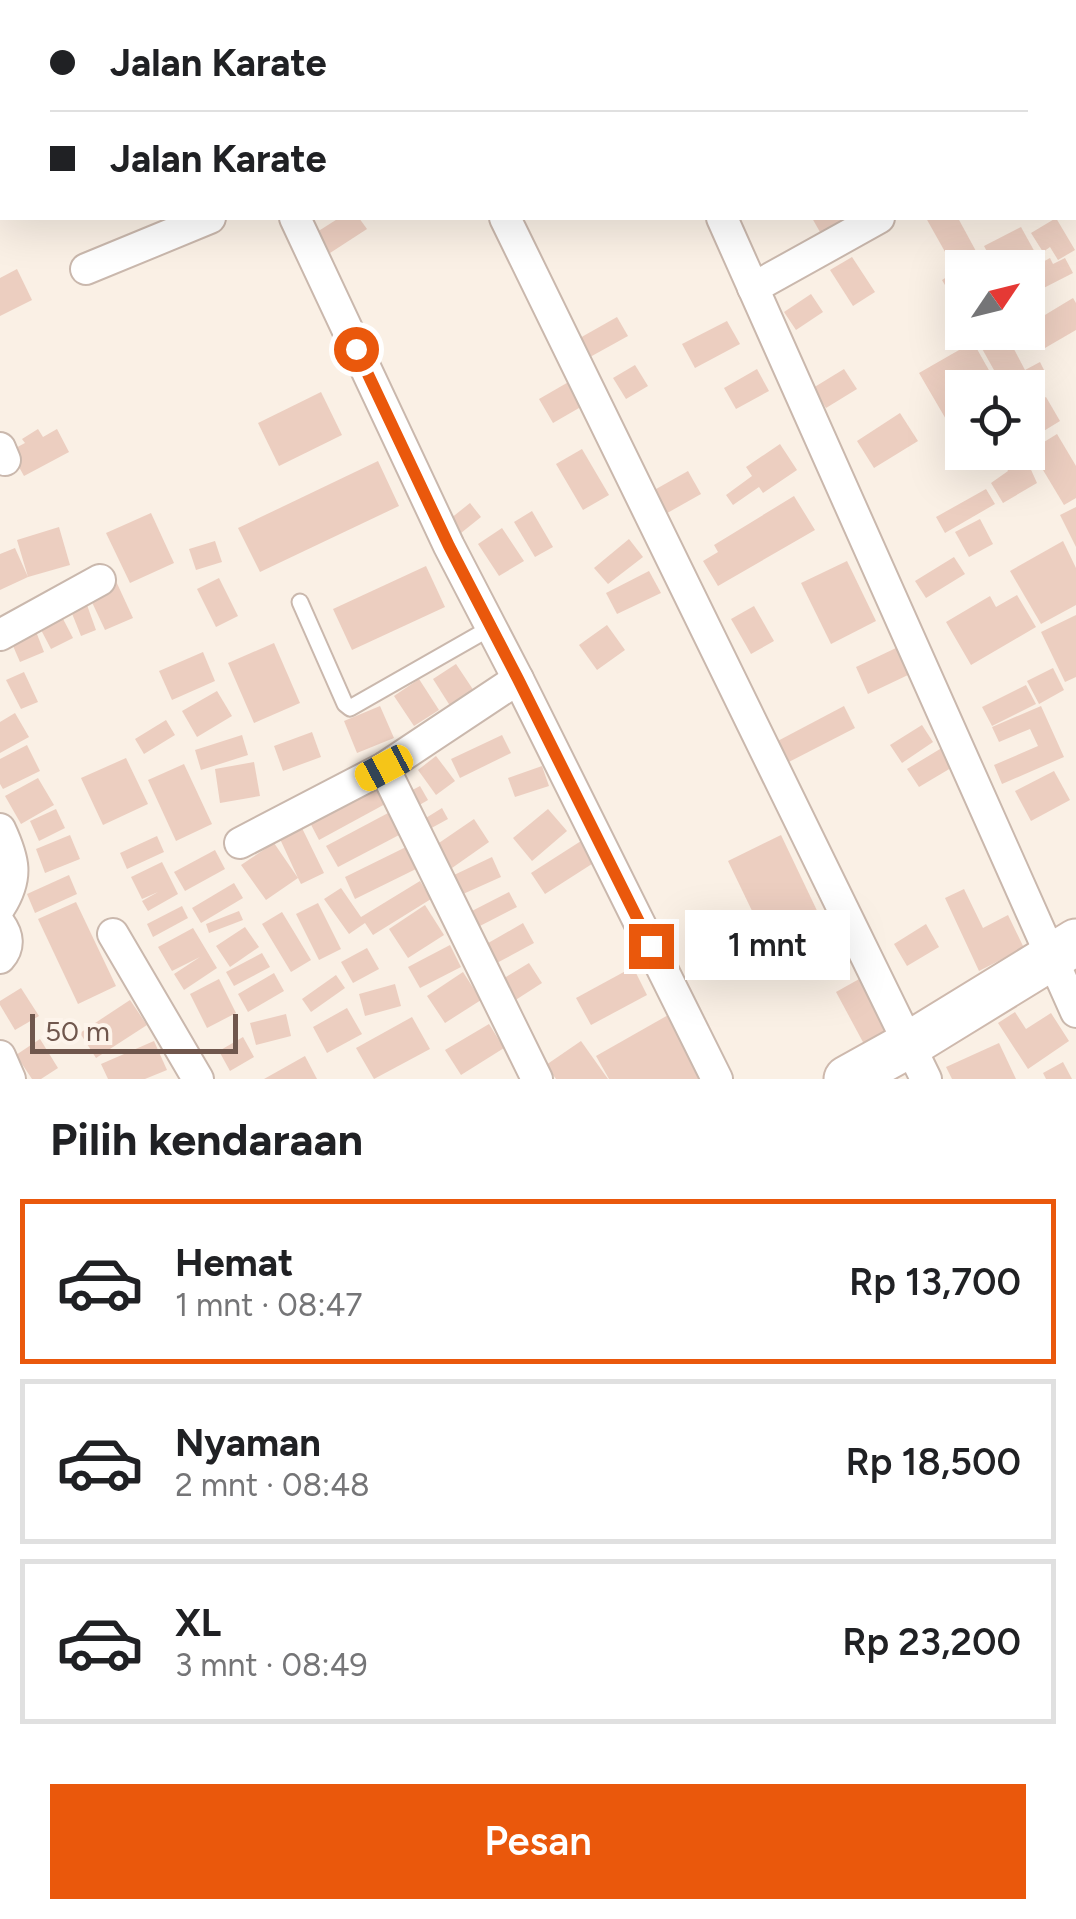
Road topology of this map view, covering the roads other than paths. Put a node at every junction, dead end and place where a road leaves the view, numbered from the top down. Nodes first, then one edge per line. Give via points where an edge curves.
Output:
1 (205, 220) edge
2 (296, 220) edge
3 (506, 220) edge
4 (723, 220) edge
5 (876, 220) edge
6 (86, 269) dead end
7 (753, 288) junction
8 (100, 580) dead end
9 (300, 602) dead end
10 (492, 628) junction
11 (0, 635) edge
12 (518, 679) junction
13 (384, 768) junction
14 (0, 829) edge
15 (240, 842) dead end
16 (0, 907) edge
17 (0, 924) edge
18 (113, 934) dead end
19 (1064, 949) edge
20 (0, 958) edge
21 (1076, 1012) edge
22 (0, 1056) edge
23 (918, 1061) edge
24 (10, 1079) edge
25 (198, 1079) edge
26 (537, 1079) edge
27 (717, 1079) edge
28 (847, 1079) edge

1 - 6 street
2 - 10 street
3 - 23 street
4 - 7 street
5 - 7 street
7 - 19 street
8 - 11 street
9 - 10 lane via 350,708
10 - 12 street
12 - 13 street
12 - 27 street
13 - 15 street
13 - 26 street
14 - 16 street via 13,855
17 - 20 street via 7,938
18 - 25 street
19 - 21 street
19 - 23 main road
22 - 24 street
23 - 28 main road

